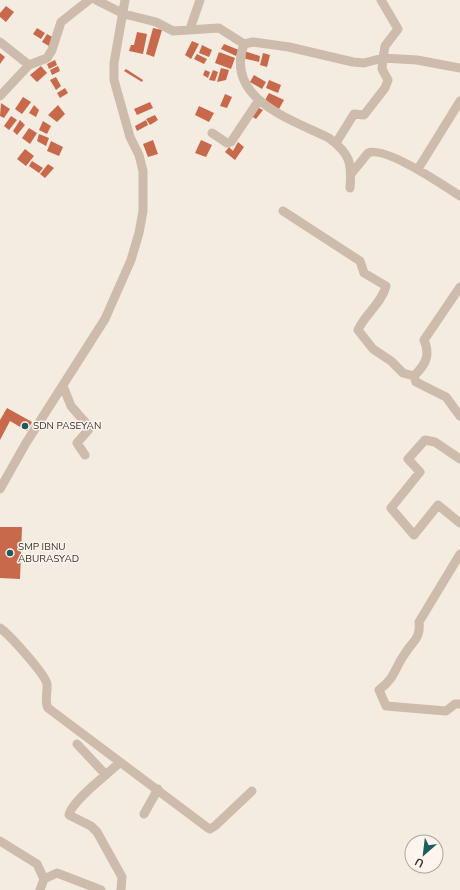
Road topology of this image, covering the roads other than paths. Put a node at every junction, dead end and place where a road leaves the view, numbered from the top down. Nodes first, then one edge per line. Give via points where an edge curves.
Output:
1 (89, 0) edge
2 (96, 0) edge
3 (125, 0) edge
4 (200, 0) edge
5 (381, 0) edge
6 (124, 14) junction
7 (190, 29) junction
8 (0, 42) edge
9 (244, 44) junction
10 (383, 58) junction
11 (30, 65) junction
12 (460, 68) edge
13 (0, 96) edge
14 (259, 100) junction
15 (460, 101) edge
16 (212, 133) dead end
17 (336, 143) junction
18 (418, 169) junction
19 (351, 174) junction
20 (350, 188) dead end
21 (460, 196) edge
22 (283, 211) dead end
23 (460, 287) edge
24 (414, 376) junction
25 (63, 386) junction
26 (460, 416) edge
27 (85, 455) dead end
28 (460, 459) edge
29 (0, 489) edge
30 (460, 523) edge
31 (460, 554) edge
32 (0, 628) edge
33 (460, 704) edge
34 (77, 744) dead end
35 (119, 763) junction
36 (106, 776) junction
37 (158, 789) junction
38 (252, 791) dead end
39 (144, 814) dead end
40 (0, 841) edge
41 (44, 879) junction
42 (40, 890) edge
43 (101, 890) edge
44 (121, 890) edge

1 - 11 street via 61,22 47,58
2 - 6 street
3 - 6 street
4 - 7 street
5 - 10 street via 398,29 385,46
6 - 7 street via 156,22 172,31
6 - 25 street via 114,63 114,80 130,137 139,154 143,171 143,210 139,233 121,286 101,325
7 - 9 street via 219,28
8 - 11 street
9 - 10 street via 253,42 289,47 353,62 364,63
9 - 14 street via 240,58 241,76 249,91
10 - 12 street via 417,60
10 - 17 street via 382,69 388,80 385,88 364,115 354,114
11 - 13 street
14 - 16 street via 231,142 227,143
14 - 17 street via 276,112
15 - 18 street
17 - 19 street via 348,157
18 - 19 street via 377,152 371,152
18 - 21 street
19 - 20 street
22 - 24 street via 360,261 364,273 386,286 384,295 358,330 373,349 403,373
23 - 24 street via 424,340 428,349 424,365
24 - 26 street via 416,382 446,397
25 - 27 street via 70,406 90,428 77,443
25 - 29 street
28 - 30 street via 435,442 425,440 408,459 420,472 391,508 414,535 438,505
31 - 33 street via 419,622 420,630 412,647 406,651 389,682 379,690 386,706 446,711 455,704
32 - 35 street via 12,638 46,681 48,708
34 - 36 street
35 - 36 street
35 - 37 street
36 - 44 street via 79,800 69,815 91,826 97,832 122,877
37 - 38 street via 210,829
37 - 39 street
40 - 41 street via 37,864
41 - 42 street
41 - 43 street via 57,873

